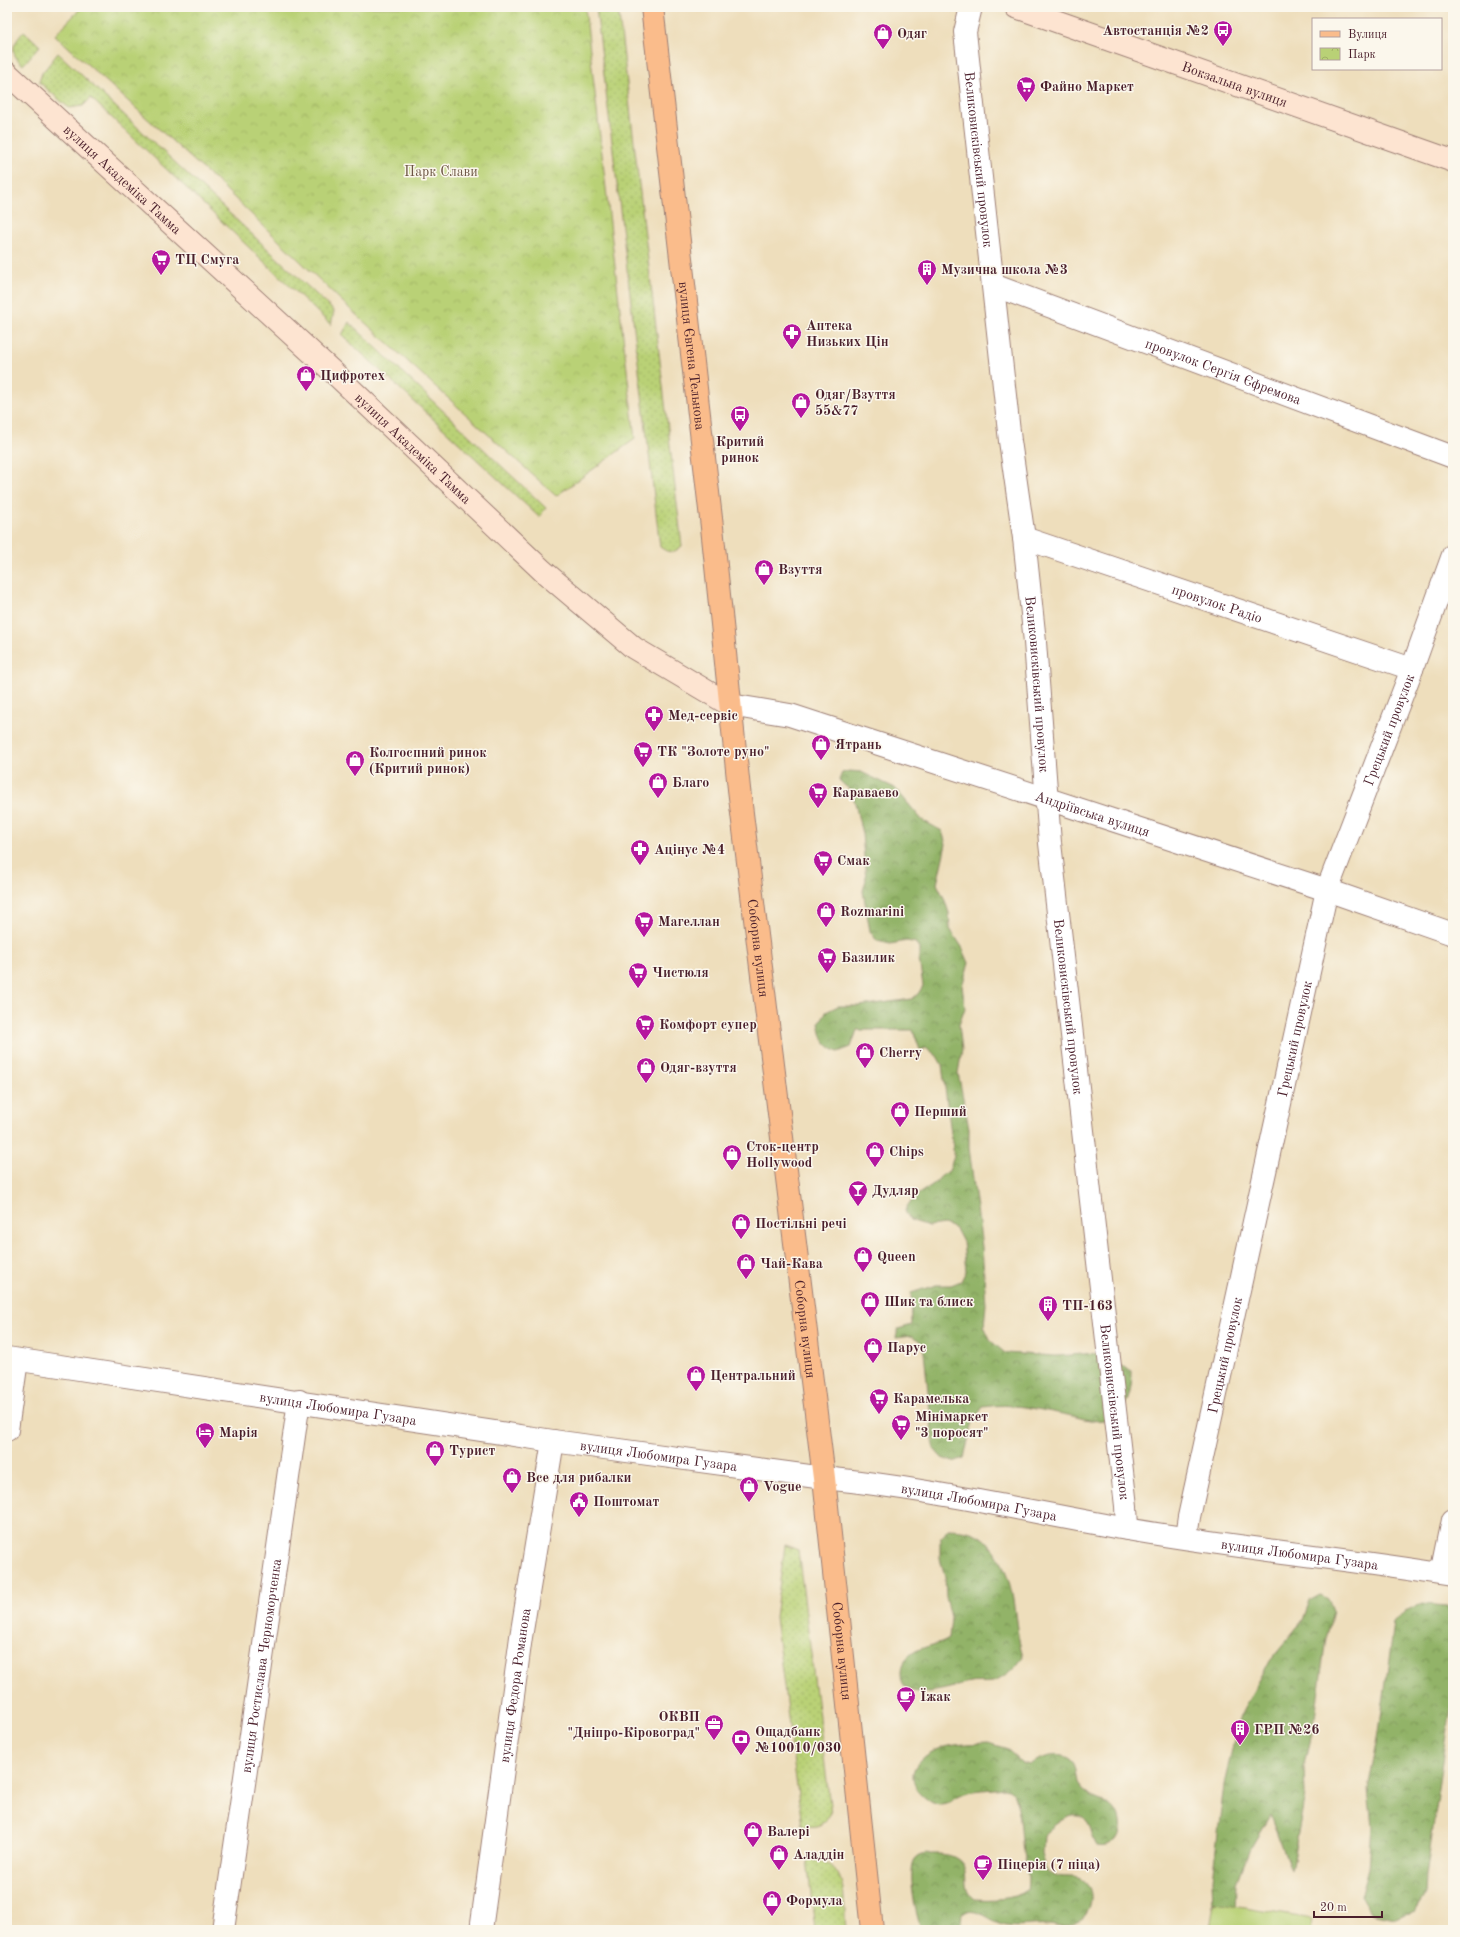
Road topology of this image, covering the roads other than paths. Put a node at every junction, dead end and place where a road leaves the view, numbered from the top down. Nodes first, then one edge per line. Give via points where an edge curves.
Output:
1 (652, 7) edge
2 (971, 7) edge
3 (1016, 7) edge
4 (7, 73) edge
5 (1453, 161) edge
6 (993, 285) junction
7 (1453, 457) edge
8 (1024, 538) junction
9 (1453, 555) edge
10 (1412, 669) junction
11 (730, 705) junction
12 (1046, 798) junction
13 (1327, 890) junction
14 (1453, 934) edge
15 (12, 1359) edge
16 (299, 1401) junction
17 (7, 1430) edge
18 (554, 1441) junction
19 (824, 1478) junction
20 (1453, 1520) edge
21 (1126, 1529) junction
22 (1186, 1537) junction
23 (1448, 1575) edge
24 (223, 1930) edge
25 (481, 1930) edge
26 (872, 1930) edge

1 - 11 main road, вулиця Євгена Тельнова
2 - 6 street, Великовисківський провулок via 965,32
3 - 5 main road, Вокзальна вулиця
4 - 11 main road, вулиця Академіка Тамма via 334,373 543,571 634,648
6 - 7 street, провулок Сергія Єфремова
6 - 8 street, Великовисківський провулок via 1010,441
8 - 10 street, провулок Радіо
8 - 12 street, Великовисківський провулок via 1035,642
9 - 10 street, Грецький провулок
10 - 13 street, Грецький провулок
11 - 12 street, Андріївська вулиця via 790,715
11 - 19 main road, Соборна вулиця
12 - 13 street, Андріївська вулиця
12 - 21 street, Великовисківський провулок via 1126,1506
13 - 14 street, Андріївська вулиця
13 - 22 street, Грецький провулок
15 - 16 street, вулиця Любомира Гузара
15 - 17 street
16 - 18 street, вулиця Любомира Гузара
16 - 24 street, вулиця Ростислава Черноморченка
18 - 19 street, вулиця Любомира Гузара
18 - 25 street, вулиця Федора Романова via 521,1637
19 - 21 street, вулиця Любомира Гузара via 873,1483 994,1503
19 - 26 main road, Соборна вулиця
20 - 23 street
21 - 22 street, вулиця Любомира Гузара
22 - 23 street, вулиця Любомира Гузара

